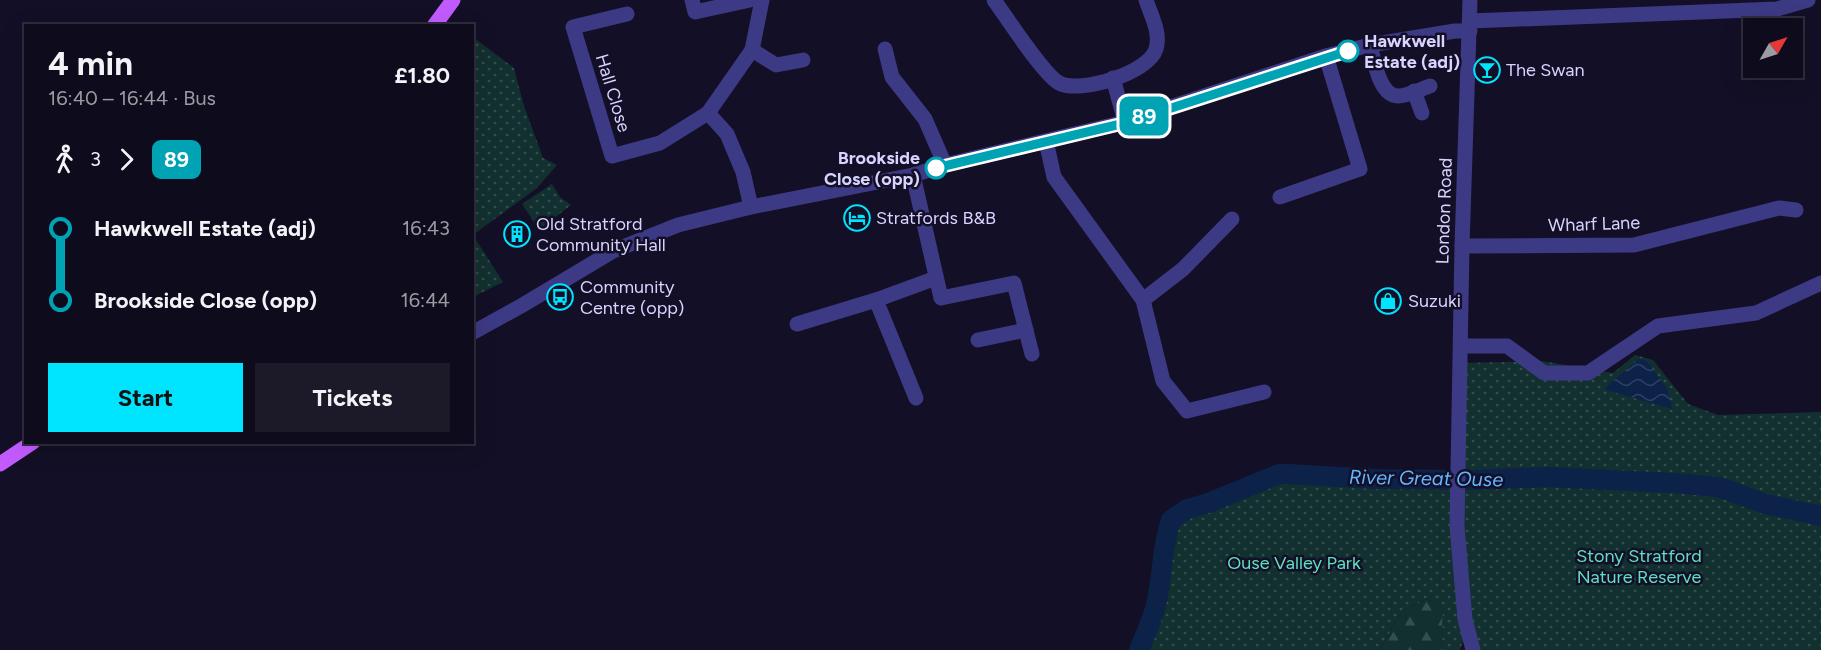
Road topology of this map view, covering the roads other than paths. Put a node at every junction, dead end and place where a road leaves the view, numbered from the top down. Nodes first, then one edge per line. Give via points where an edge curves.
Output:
1 (453, 0) edge
2 (692, 0) edge
3 (750, 0) edge
4 (762, 0) edge
5 (994, 0) edge
6 (1146, 0) edge
7 (1470, 0) edge
8 (1809, 0) edge
9 (627, 14) dead end
10 (435, 24) edge
11 (1470, 26) junction
12 (1370, 45) junction
13 (885, 49) dead end
14 (752, 50) junction
15 (1326, 56) junction
16 (803, 60) dead end
17 (1113, 78) junction
18 (1430, 86) dead end
19 (1414, 91) junction
20 (708, 113) junction
21 (1422, 113) dead end
22 (1125, 123) junction
23 (1046, 141) junction
24 (945, 165) junction
25 (913, 175) junction
26 (1280, 197) dead end
27 (751, 207) junction
28 (1796, 210) dead end
29 (1232, 219) dead end
30 (1462, 246) junction
31 (936, 278) junction
32 (1821, 283) edge
33 (876, 300) junction
34 (1143, 300) junction
35 (797, 324) dead end
36 (1026, 330) junction
37 (474, 332) edge
38 (978, 340) dead end
39 (1461, 346) junction
40 (1032, 354) dead end
41 (1264, 392) dead end
42 (916, 398) dead end
43 (30, 444) edge
44 (0, 464) edge
45 (1473, 650) edge

1 - 10 main road
2 - 3 street via 695,12
4 - 14 street
5 - 17 street via 1060,83 1089,86
6 - 17 street via 1158,33 1156,49 1140,68
7 - 11 street, London Road
8 - 11 street via 1778,9
9 - 20 street, Hall Close via 573,27 612,156 660,143
11 - 12 street
11 - 30 street, London Road
12 - 15 street
12 - 19 street via 1381,83 1388,93 1397,96
13 - 24 street via 892,77 925,119
14 - 16 street via 776,65
14 - 20 street
15 - 22 street
15 - 26 street via 1360,169
17 - 22 street
18 - 19 street
19 - 21 street
20 - 27 street via 727,134 743,172
22 - 23 street
23 - 24 street
23 - 34 street via 1054,177
24 - 25 street
25 - 27 street
25 - 31 street
27 - 37 street via 678,225 637,240
28 - 30 street, Wharf Lane via 1779,208 1634,245
29 - 34 street via 1183,269
30 - 39 street, London Road
31 - 33 street
31 - 36 street via 941,298 1014,283
32 - 39 street via 1756,313 1658,326 1588,373 1544,373 1507,346
33 - 35 street
33 - 42 street
34 - 41 street via 1163,381 1187,411
36 - 38 street
36 - 40 street
39 - 45 street, London Road via 1457,526 1465,618
43 - 44 main road

